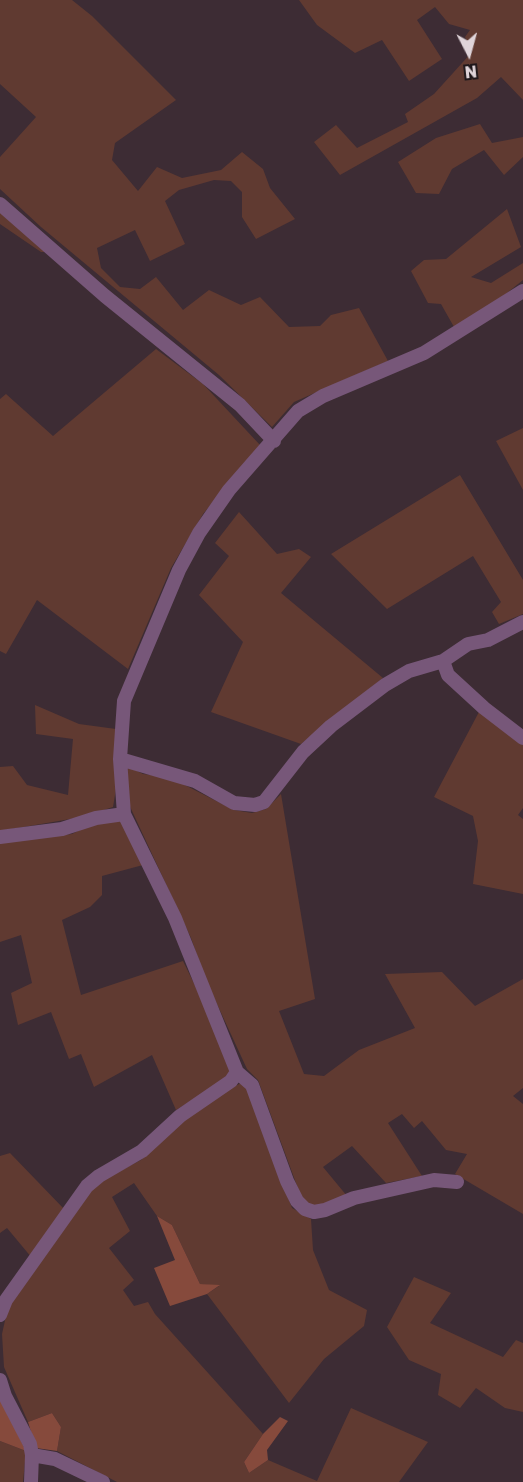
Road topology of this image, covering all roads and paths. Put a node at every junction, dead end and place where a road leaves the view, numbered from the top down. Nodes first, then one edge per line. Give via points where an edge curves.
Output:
1 (0, 204) edge
2 (523, 291) edge
3 (274, 441) junction
4 (523, 622) edge
5 (443, 661) junction
6 (523, 738) edge
7 (120, 759) junction
8 (124, 814) junction
9 (0, 837) edge
10 (237, 1072) junction
11 (457, 1182) dead end
12 (0, 1315) edge
13 (0, 1380) edge
14 (32, 1455) junction
15 (31, 1482) edge
16 (103, 1482) edge

1 - 3 street via 96,289 240,405
2 - 3 street via 424,353 308,404
3 - 7 street via 229,490 179,570 124,700
4 - 5 street via 488,640 468,644
5 - 6 street via 448,675
5 - 7 street via 408,671 357,706 303,752 264,802 255,806 234,803 195,781
7 - 8 street
8 - 9 street via 62,829
8 - 10 street via 175,918
10 - 11 street via 252,1085 288,1181 305,1209 325,1210 354,1198 434,1180
10 - 12 street via 231,1081 180,1116 142,1151 87,1186 6,1300
13 - 14 street
14 - 15 street
14 - 16 street via 55,1459

